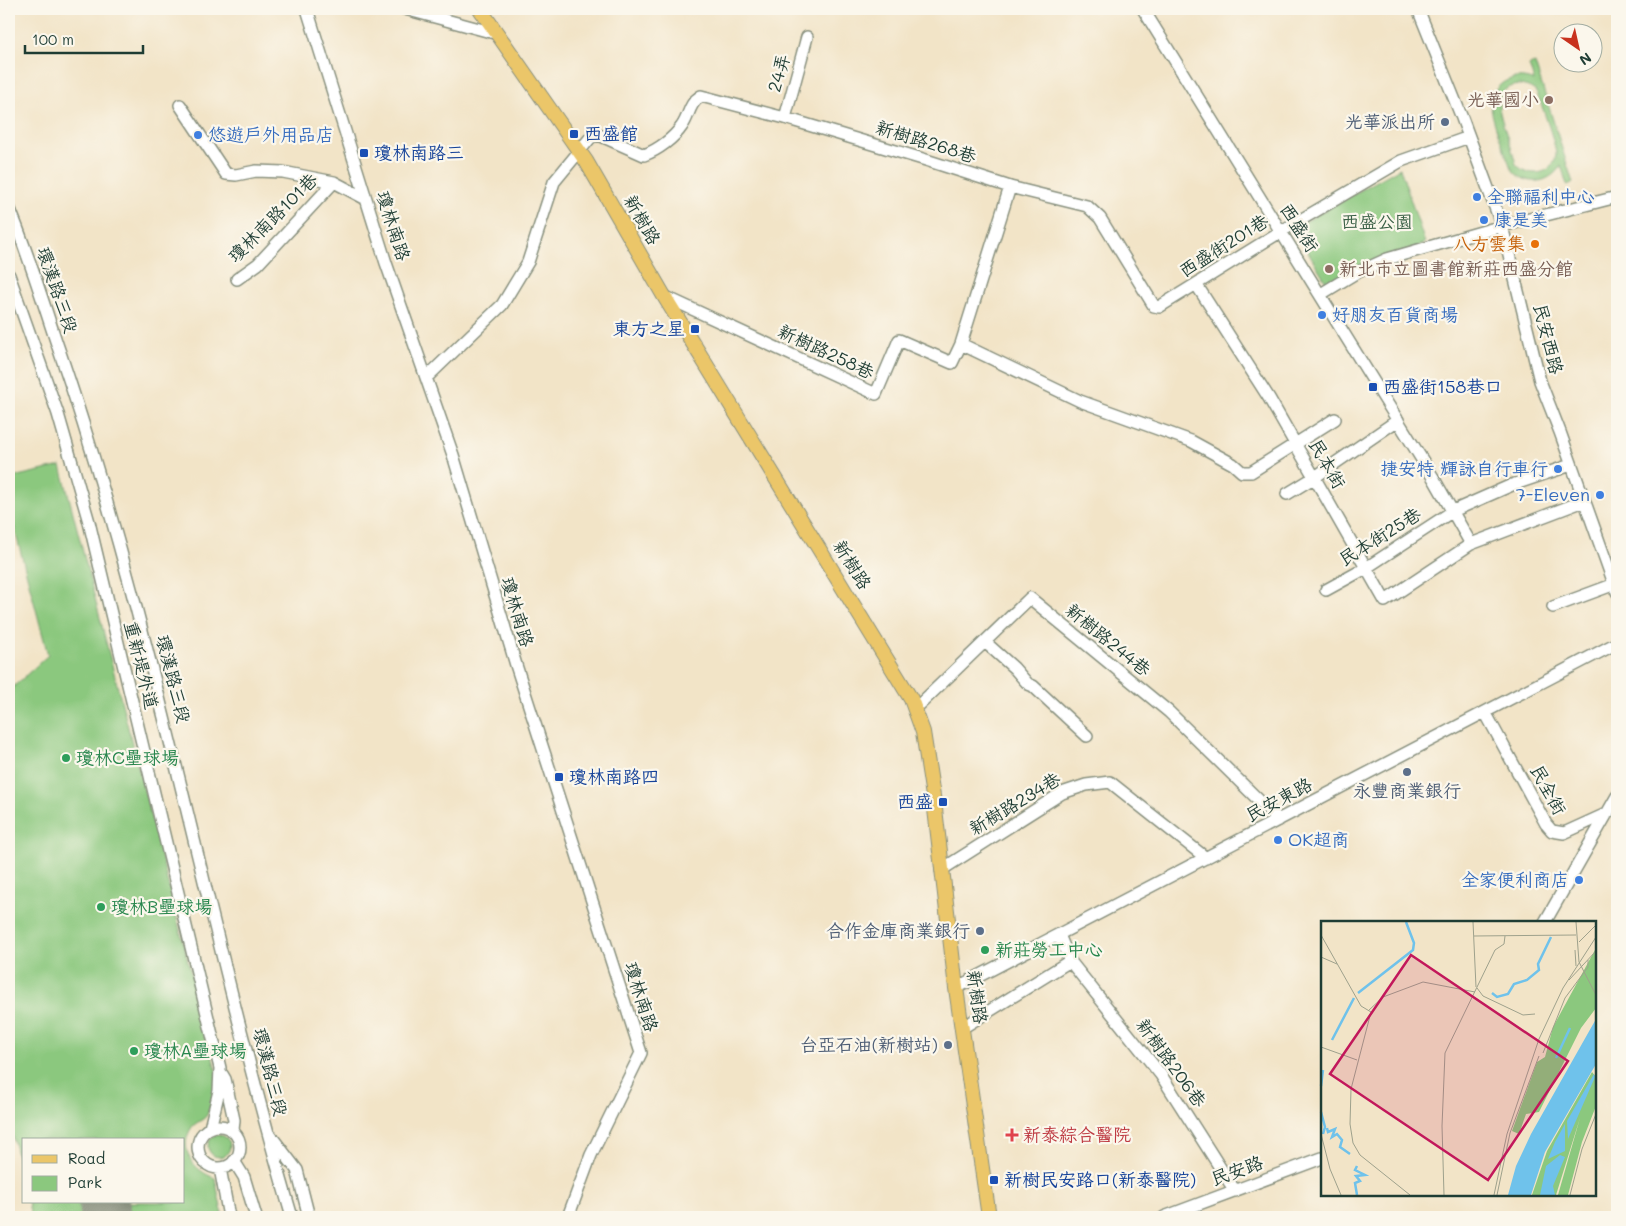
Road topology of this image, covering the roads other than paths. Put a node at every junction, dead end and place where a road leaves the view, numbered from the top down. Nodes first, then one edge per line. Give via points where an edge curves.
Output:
1 (308, 9) edge
2 (405, 9) edge
3 (480, 9) edge
4 (1143, 9) edge
5 (1418, 9) edge
6 (498, 34) junction
7 (807, 37) dead end
8 (180, 106) dead end
9 (785, 118) junction
10 (1469, 137) junction
11 (579, 151) junction
12 (334, 182) junction
13 (1010, 187) junction
14 (1617, 197) edge
15 (366, 198) junction
16 (9, 206) edge
17 (1502, 226) junction
18 (1280, 232) junction
19 (9, 275) edge
20 (237, 278) dead end
21 (1196, 284) junction
22 (1321, 294) junction
23 (664, 296) junction
24 (1159, 307) joint
25 (961, 344) junction
26 (426, 378) junction
27 (1336, 419) dead end
28 (1398, 420) junction
29 (1295, 445) junction
30 (1572, 465) junction
31 (1315, 478) junction
32 (1287, 494) dead end
33 (1584, 501) junction
34 (1452, 511) junction
35 (1470, 544) junction
36 (1366, 568) junction
37 (1616, 588) edge
38 (1326, 590) dead end
39 (1553, 607) dead end
40 (985, 642) junction
41 (1617, 642) edge
42 (915, 710) junction
43 (1485, 712) junction
44 (1087, 736) dead end
45 (1617, 796) edge
46 (1608, 813) junction
47 (1279, 820) junction
48 (1206, 858) junction
49 (941, 870) junction
50 (1545, 921) edge
51 (1059, 935) junction
52 (1070, 961) junction
53 (956, 988) junction
54 (962, 1028) junction
55 (220, 1068) junction
56 (210, 1128) junction
57 (266, 1128) junction
58 (233, 1130) junction
59 (1321, 1158) edge
60 (234, 1161) junction
61 (220, 1168) junction
62 (1235, 1191) junction
63 (229, 1217) edge
64 (256, 1217) edge
65 (292, 1217) edge
66 (309, 1217) edge
67 (568, 1217) edge
68 (989, 1217) edge
69 (1164, 1217) edge

1 - 15 street, 瓊林南路
2 - 6 street
3 - 6 main road, 新樹路
4 - 18 street, 西盛街
5 - 10 street, 民安西路
6 - 11 main road, 新樹路
7 - 9 street, 24弄
8 - 12 street via 226,174 283,172
9 - 11 street, 新樹路268巷 via 701,96 694,101 682,126 653,152 644,154 599,135 591,138
9 - 13 street, 新樹路268巷
10 - 17 street, 民安西路
10 - 18 street, 西盛街201巷 via 1401,161
11 - 23 main road, 新樹路
11 - 26 street via 554,182 528,262 502,305
12 - 15 street
12 - 20 street, 瓊林南路101巷 via 258,264
13 - 24 street, 新樹路268巷 via 1087,206 1100,218 1154,306
13 - 25 street
14 - 17 street
15 - 26 street, 瓊林南路
16 - 57 street, 環漢路三段 via 85,423 146,640
17 - 22 street via 1386,259
17 - 30 street, 民安西路 via 1540,381
18 - 21 street, 西盛街201巷
18 - 22 street, 西盛街
19 - 55 street, 重新堤外道 via 58,414 89,522
21 - 24 street, 西盛街201巷
21 - 29 street, 民本街
22 - 28 street, 西盛街
23 - 25 street, 新樹路258巷 via 876,394 899,340 952,363
23 - 42 main road, 新樹路 via 887,657
25 - 29 street via 1080,401 1191,441 1242,472 1251,472
26 - 67 street, 瓊林南路 via 641,1053 591,1155
27 - 29 street
28 - 31 street
28 - 34 street, 西盛街
29 - 31 street, 民本街
30 - 33 street, 民安西路
30 - 34 street, 民本街25巷 via 1512,485
31 - 32 street
31 - 36 street, 民本街
33 - 35 street
33 - 37 street, 民安西路
34 - 35 street, 西盛街
34 - 36 street, 民本街25巷
35 - 36 street, 民本街 via 1385,601
36 - 38 street, 民本街25巷
37 - 39 street
40 - 42 street, 新樹路244巷
40 - 44 street
40 - 47 street, 新樹路244巷 via 1030,598 1169,712
41 - 43 street, 民安東路
42 - 49 main road, 新樹路 via 924,732
43 - 46 street, 民全街 via 1552,832 1564,833
43 - 47 street, 民安東路
45 - 46 street
46 - 50 street
47 - 48 street, 民安東路
48 - 49 street, 新樹路234巷 via 1110,782 1062,793
48 - 51 street, 民安東路
49 - 53 main road, 新樹路
51 - 52 street, 新樹路206巷
51 - 53 street, 民安東路
52 - 54 street
52 - 62 street, 新樹路206巷 via 1161,1075
53 - 54 main road, 新樹路
54 - 68 main road, 新樹路
55 - 56 street, 重新堤外道 via 218,1096
55 - 58 street, 重新堤外道 via 234,1120
56 - 58 street via 218,1126
56 - 61 street, 重新堤外道 via 203,1133 197,1148 204,1163
57 - 65 street
57 - 66 street, 環漢路三段 via 297,1170
58 - 60 street, 重新堤外道 via 240,1146
59 - 62 street, 民安路
60 - 61 street
60 - 64 street via 244,1177
61 - 63 street
62 - 69 street, 民安路

